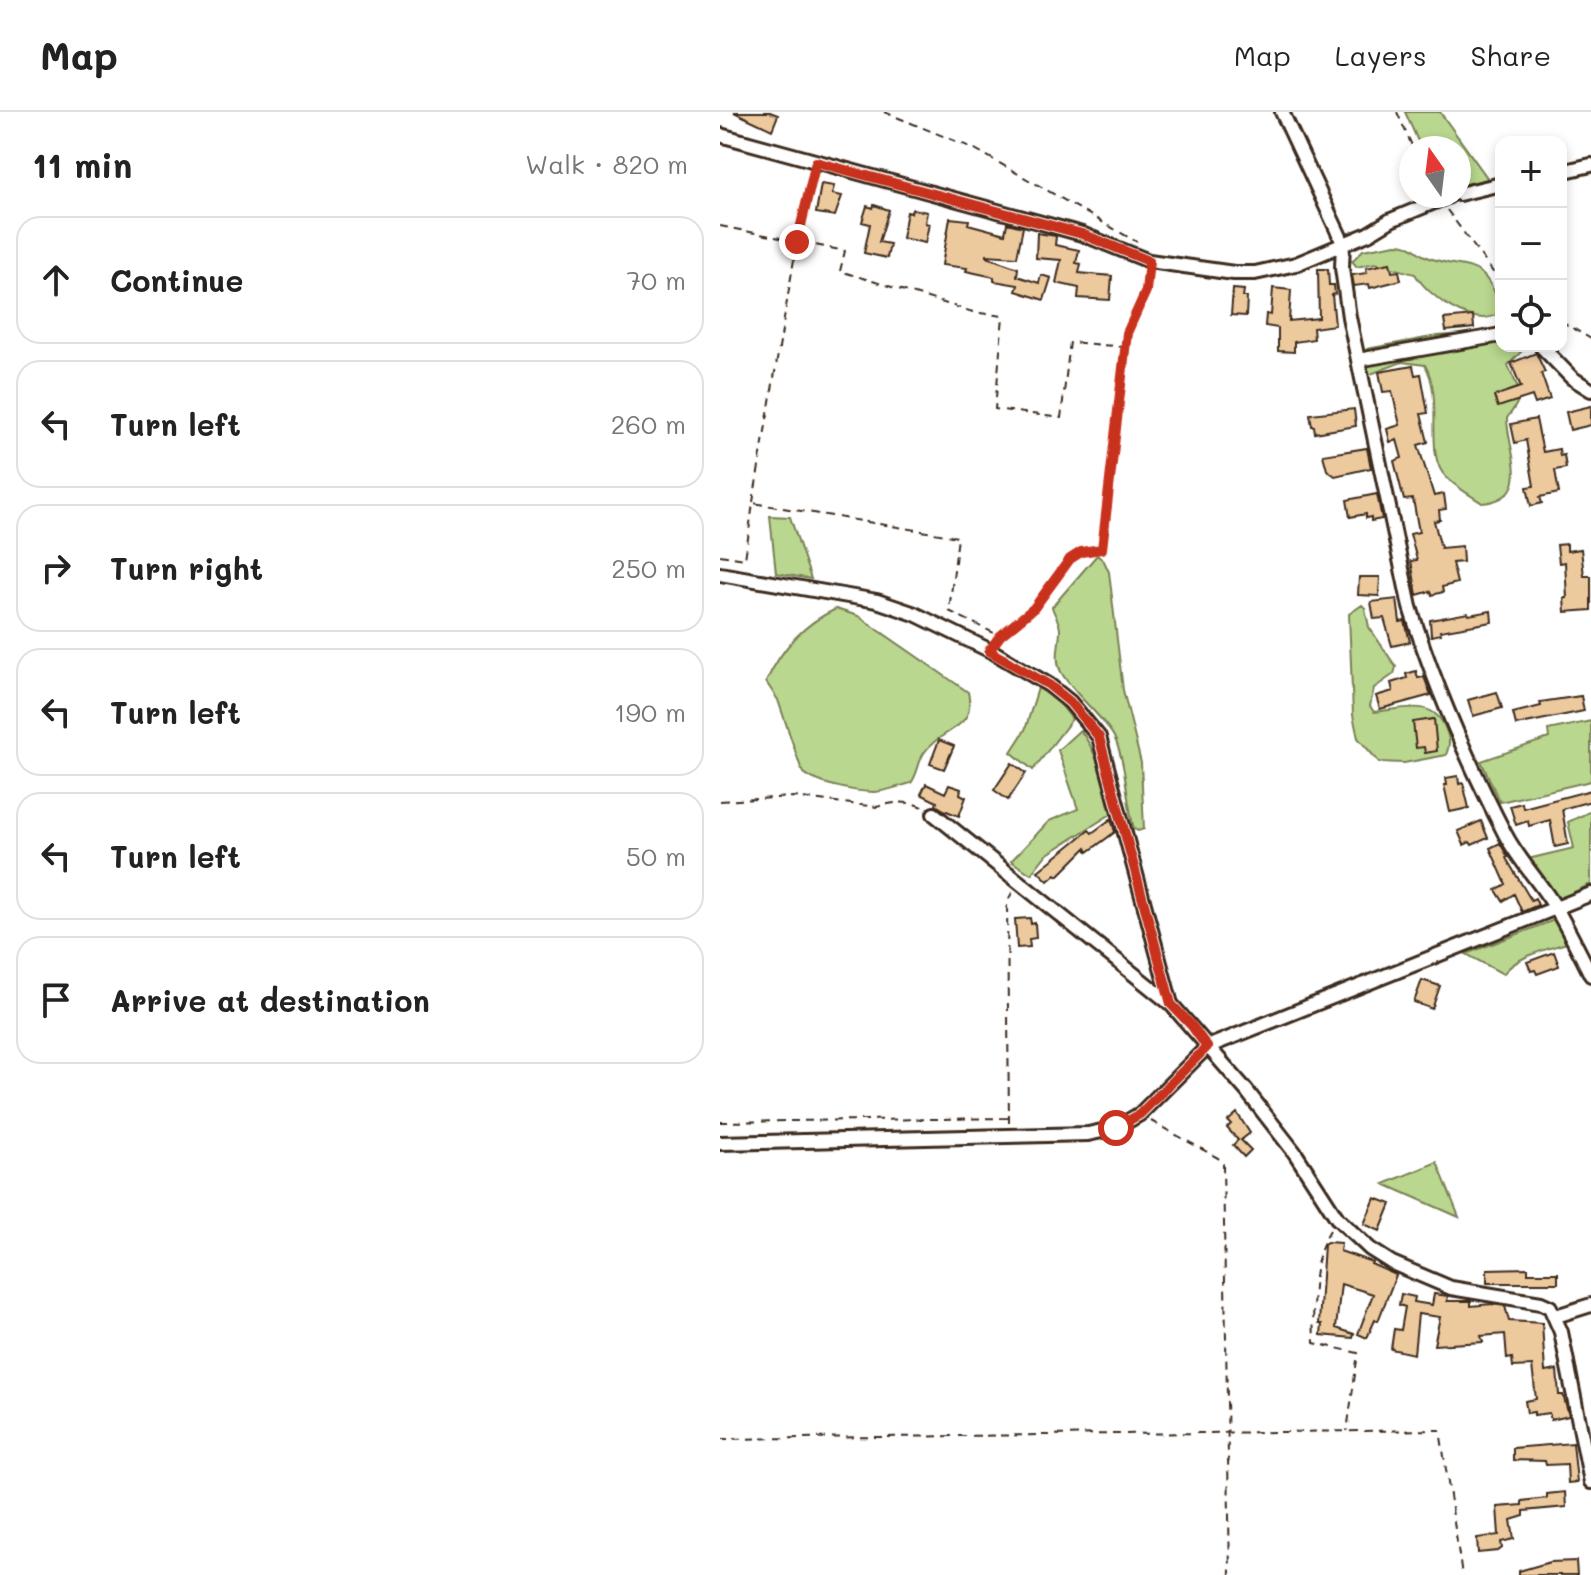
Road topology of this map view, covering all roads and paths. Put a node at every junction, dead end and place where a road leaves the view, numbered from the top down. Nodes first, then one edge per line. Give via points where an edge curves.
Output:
1 (884, 112) edge
2 (1282, 112) edge
3 (1397, 112) edge
4 (720, 135) edge
5 (1408, 136) edge
6 (816, 162) junction
7 (1591, 165) edge
8 (1567, 171) edge
9 (1495, 185) edge
10 (1471, 191) edge
11 (1420, 208) edge
12 (1451, 208) edge
13 (720, 226) edge
14 (797, 242) junction
15 (1343, 243) junction
16 (1149, 261) junction
17 (1499, 280) edge
18 (1567, 325) edge
19 (1495, 336) edge
20 (1591, 339) edge
21 (1125, 348) junction
22 (1547, 352) edge
23 (1358, 360) junction
24 (1591, 390) edge
25 (753, 503) junction
26 (720, 555) edge
27 (720, 574) edge
28 (1000, 636) junction
29 (989, 651) junction
30 (720, 801) edge
31 (934, 814) joint
32 (1017, 881) junction
33 (1591, 894) edge
34 (1556, 909) junction
35 (1591, 975) edge
36 (1171, 1004) junction
37 (1207, 1047) junction
38 (1140, 1114) junction
39 (1009, 1118) junction
40 (720, 1122) edge
41 (1010, 1137) junction
42 (720, 1143) edge
43 (1337, 1218) junction
44 (1591, 1305) edge
45 (1556, 1316) junction
46 (1347, 1431) junction
47 (1227, 1433) junction
48 (720, 1439) edge
49 (1591, 1482) edge
50 (1230, 1575) edge
51 (1462, 1575) edge

1 - 16 path via 975,149 1066,200 1145,247
2 - 15 street
3 - 5 path
4 - 6 street
6 - 14 path
6 - 16 street via 1082,234
7 - 8 street
9 - 10 street
11 - 15 street
12 - 17 path
13 - 14 path
14 - 21 path via 845,251 840,271 973,312 1003,316 995,409 1061,418 1070,342
14 - 25 path
15 - 16 street via 1296,264 1255,273
15 - 23 street via 1342,268
16 - 21 path via 1146,291
18 - 20 path
19 - 23 street
21 - 28 path via 1102,549 1070,559 1034,608
22 - 24 street
23 - 34 street via 1418,631 1505,834
25 - 26 path via 745,559
25 - 28 path via 958,537 949,611
27 - 29 street via 877,601
28 - 29 path
29 - 36 street via 1049,685 1099,737
30 - 31 path via 794,797 877,807 890,802 918,805
31 - 32 street
32 - 36 street
32 - 39 path via 1007,902
33 - 34 street
34 - 35 street
34 - 37 street
36 - 37 street
37 - 38 street
37 - 43 street via 1295,1153
38 - 41 street via 1116,1128 1088,1134
38 - 47 path via 1223,1164
39 - 40 path
39 - 41 path
41 - 42 street
43 - 45 street via 1370,1249 1409,1271 1451,1288 1541,1303
43 - 46 path via 1323,1242 1313,1289 1314,1343 1358,1353
44 - 45 street
45 - 49 street
46 - 47 path
46 - 51 path via 1440,1430
47 - 48 path
47 - 50 path

